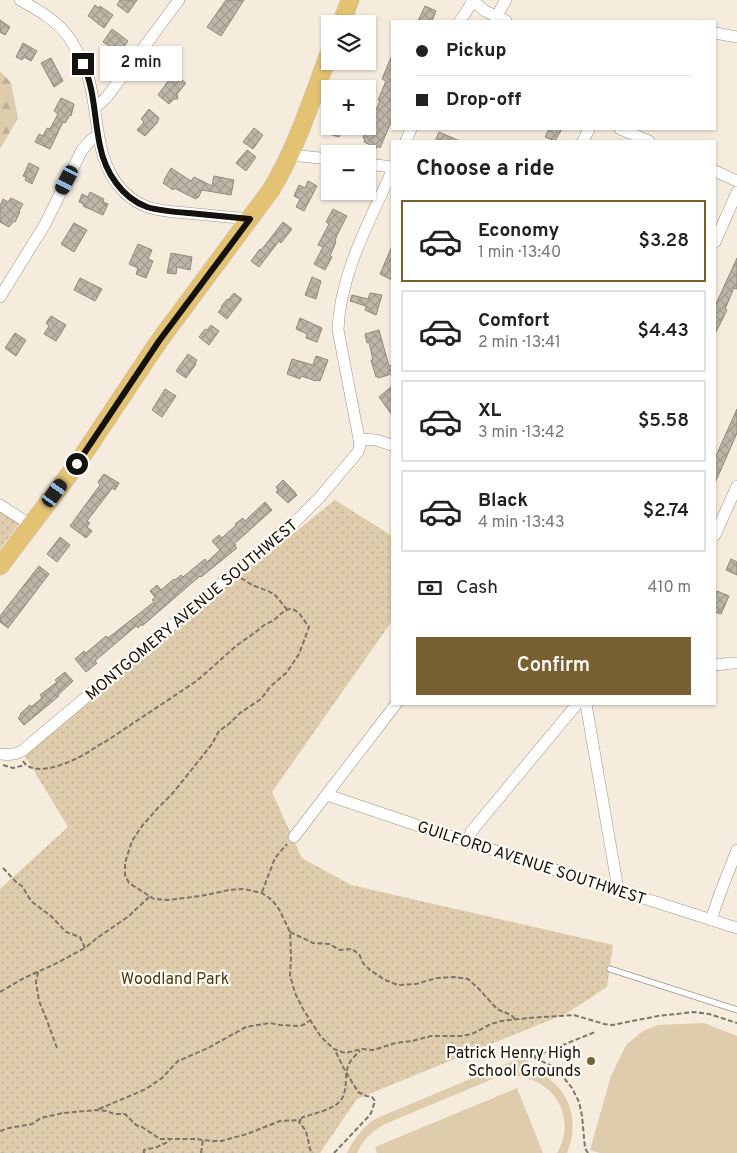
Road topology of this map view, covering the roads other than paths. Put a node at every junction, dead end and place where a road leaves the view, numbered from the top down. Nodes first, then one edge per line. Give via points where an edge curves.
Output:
1 (20, 0) edge
2 (179, 0) edge
3 (350, 0) edge
4 (506, 0) edge
5 (473, 1) edge
6 (344, 15) edge
7 (461, 20) edge
8 (501, 20) edge
9 (716, 33) edge
10 (736, 36) edge
11 (323, 70) edge
12 (95, 108) junction
13 (622, 130) edge
14 (98, 135) junction
15 (647, 140) edge
16 (290, 155) junction
17 (321, 159) edge
18 (376, 165) edge
19 (391, 167) edge
20 (716, 171) edge
21 (391, 173) edge
22 (737, 181) edge
23 (737, 192) edge
24 (250, 219) junction
25 (716, 240) edge
26 (0, 297) edge
27 (359, 439) junction
28 (391, 445) edge
29 (737, 486) edge
30 (0, 505) edge
31 (31, 525) junction
32 (716, 533) edge
33 (0, 566) edge
34 (737, 663) edge
35 (716, 665) edge
36 (395, 705) edge
37 (576, 705) edge
38 (586, 705) edge
39 (0, 754) edge
40 (327, 795) junction
41 (294, 837) road end
42 (469, 842) junction
43 (737, 850) edge
44 (618, 889) junction
45 (711, 920) junction
46 (737, 928) edge
47 (610, 969) dead end
48 (737, 1010) edge

1 - 12 street via 50,18 69,39 88,75
2 - 12 street via 106,98
3 - 6 main road
4 - 8 street
5 - 7 street
5 - 8 street
9 - 10 street
11 - 16 main road
12 - 14 street
13 - 15 street
14 - 24 street via 112,176 128,196 138,202 170,211
14 - 26 street via 82,150 44,226
16 - 17 street
16 - 24 main road via 283,171
18 - 19 street
20 - 22 street
21 - 27 street via 353,259 338,315 338,330
23 - 25 street
24 - 31 main road via 159,341 77,464
27 - 28 street
27 - 39 street, MONTGOMERY AVENUE SOUTHWEST via 358,452 297,520 22,750
29 - 32 street
30 - 31 street
31 - 33 main road
34 - 35 street
36 - 40 street
37 - 42 street via 475,827
38 - 44 street
40 - 41 street
40 - 42 street, GUILFORD AVENUE SOUTHWEST
42 - 44 street, GUILFORD AVENUE SOUTHWEST
43 - 45 street
44 - 45 street, GUILFORD AVENUE SOUTHWEST
45 - 46 street, GUILFORD AVENUE SOUTHWEST
47 - 48 lane

